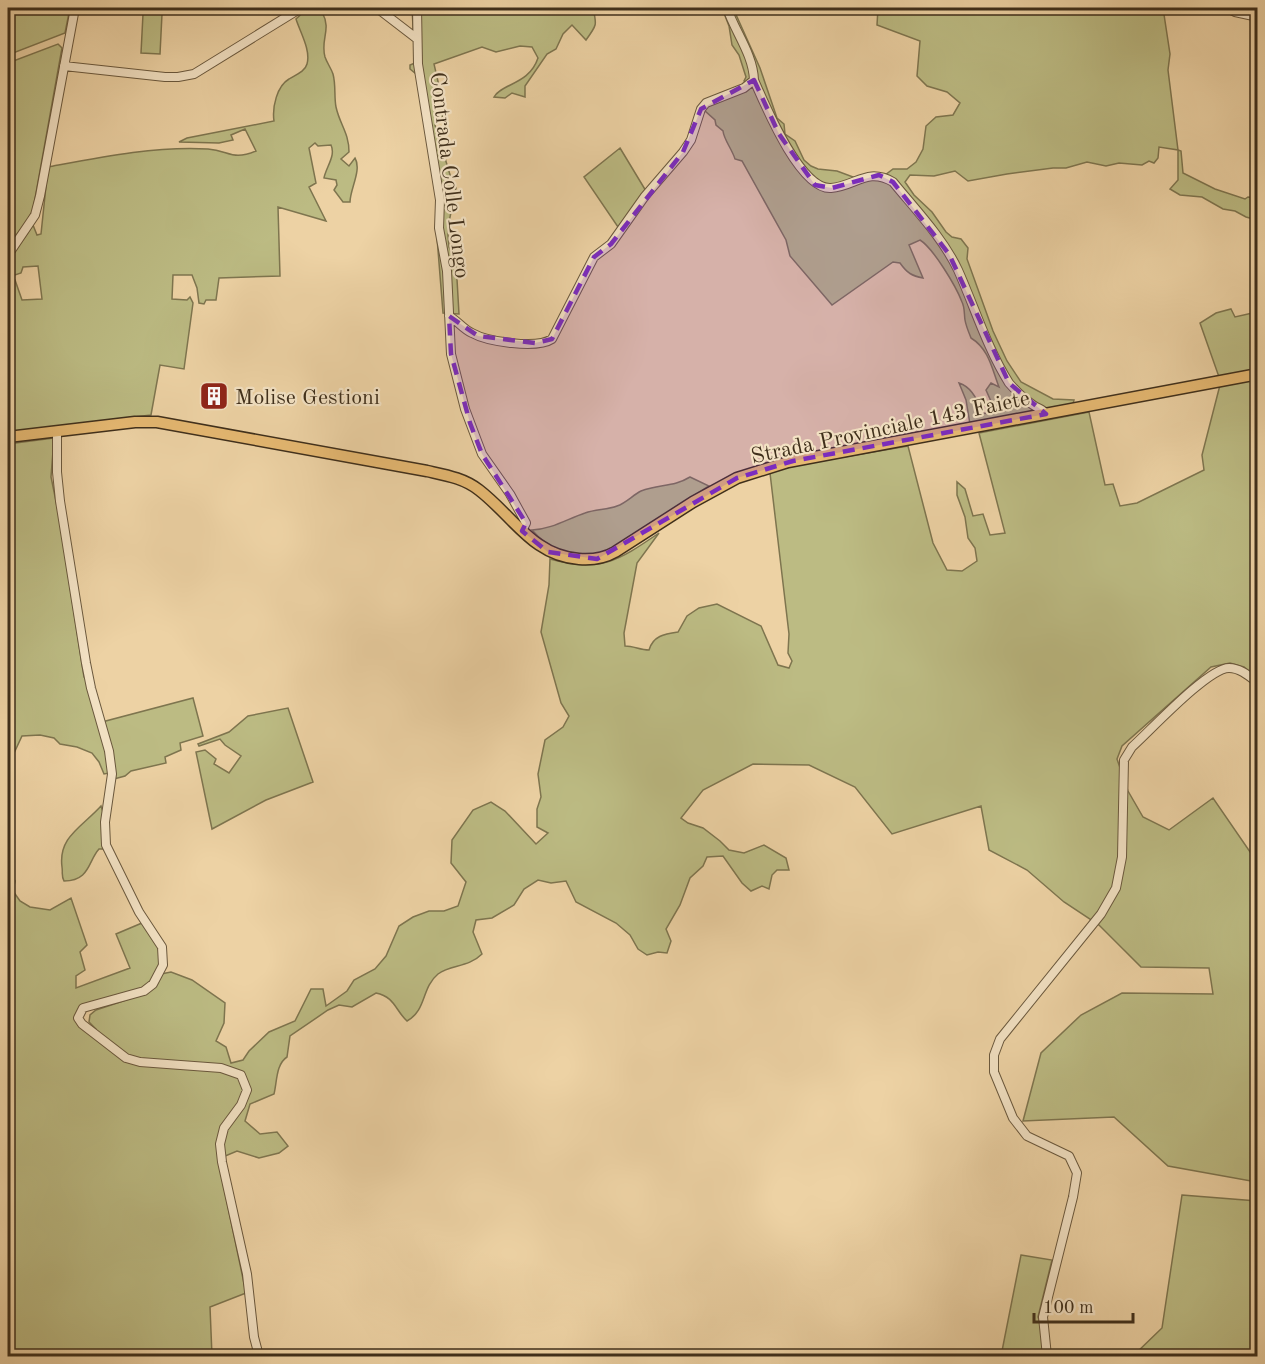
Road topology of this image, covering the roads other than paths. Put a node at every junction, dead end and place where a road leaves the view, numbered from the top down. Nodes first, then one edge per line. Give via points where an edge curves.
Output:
1 (75, 8) edge
2 (302, 8) edge
3 (377, 8) edge
4 (417, 8) edge
5 (727, 8) edge
6 (1227, 8) edge
7 (1257, 17) edge
8 (416, 38) junction
9 (64, 66) junction
10 (754, 80) junction
11 (8, 255) edge
12 (449, 316) junction
13 (1257, 374) edge
14 (1046, 414) junction
15 (57, 431) junction
16 (8, 437) edge
17 (522, 531) junction
18 (1257, 682) edge
19 (259, 1356) edge
20 (1047, 1356) edge

1 - 9 street
2 - 9 street via 194,74 165,77
3 - 8 street
4 - 8 street, Contrada Colle Longo
5 - 10 street via 750,59
6 - 7 street
8 - 12 street, Contrada Colle Longo via 439,191
9 - 11 street via 35,215
10 - 12 street via 701,109 683,152 611,244 594,257 552,339 535,344 478,336
10 - 14 street via 779,134 815,185 832,188 879,176 893,182 949,254 1009,383
12 - 17 street, Contrada Colle Longo via 452,354 470,423 482,454 520,509 526,523
13 - 14 main road, Strada Provinciale 143 Faiete
14 - 17 main road, Strada Provinciale 143 Faiete via 793,461 737,478 597,559 548,552
15 - 16 main road, Strada Provinciale 143 Faiete
15 - 17 main road, Strada Provinciale 143 Faiete via 157,422 427,471 470,484
15 - 19 street via 60,501 86,663 112,774 106,845 139,912 162,946 164,965 144,991 83,1008 78,1018 126,1058 213,1067 242,1075 247,1090 224,1128 220,1144 247,1274
18 - 20 street via 1242,671 1217,671 1132,747 1124,760 1122,777 1122,856 1116,888 1101,914 1000,1039 994,1054 994,1071 1013,1118 1027,1136 1069,1156 1077,1173 1043,1317

